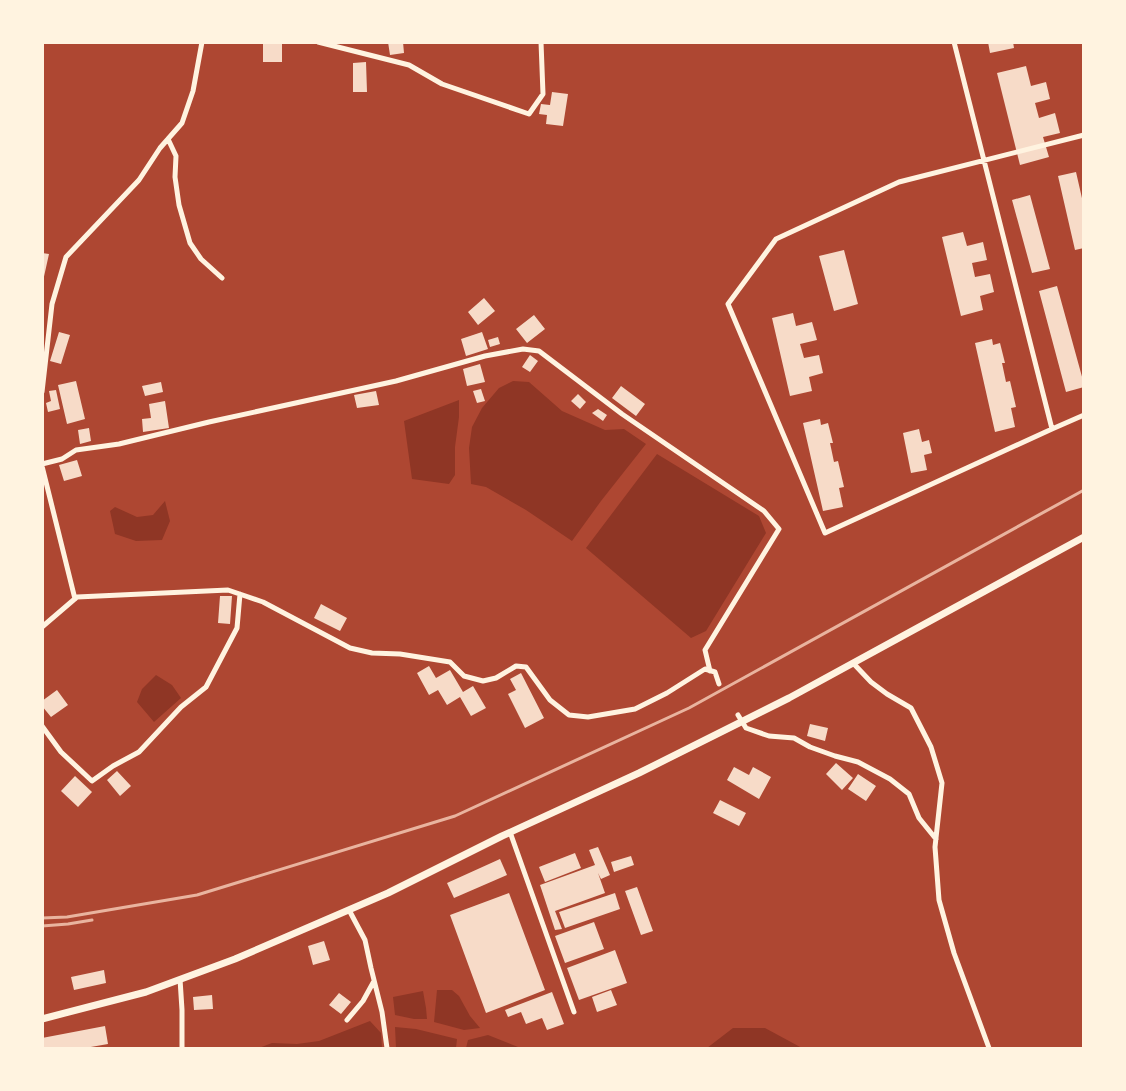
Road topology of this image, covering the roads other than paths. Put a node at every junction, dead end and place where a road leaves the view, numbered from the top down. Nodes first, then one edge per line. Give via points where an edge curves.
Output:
1 (202, 42) edge
2 (318, 42) edge
3 (541, 42) edge
4 (954, 42) edge
5 (1084, 135) edge
6 (168, 139) junction
7 (984, 160) junction
8 (222, 278) dead end
9 (42, 392) edge
10 (1084, 415) edge
11 (1052, 429) junction
12 (42, 465) edge
13 (1084, 537) edge
14 (240, 594) junction
15 (74, 599) junction
16 (42, 628) edge
17 (853, 663) junction
18 (710, 671) junction
19 (719, 684) dead end
20 (740, 718) junction
21 (42, 726) edge
22 (510, 832) junction
23 (936, 840) junction
24 (349, 910) junction
25 (180, 979) junction
26 (374, 982) junction
27 (574, 1012) dead end
28 (42, 1019) edge
29 (347, 1020) dead end
30 (182, 1048) edge
31 (387, 1048) edge
32 (989, 1048) edge

1 - 6 street via 193,91 182,123
2 - 3 street via 409,65 442,84 529,114 543,94
4 - 7 street
5 - 7 street
6 - 8 street via 176,156 174,177 190,243
6 - 9 street via 139,180 66,257 52,304
7 - 11 street
7 - 11 street via 899,182 776,238 728,304 825,533
10 - 11 street
12 - 15 street
12 - 18 street via 62,459 76,450 120,444 396,381 485,356 523,349 539,351 622,414 764,511 779,529 705,650
13 - 17 street
14 - 15 street via 228,590
14 - 18 street via 263,602 350,648 450,662 464,676 482,681 496,678 516,666 526,667 550,700 569,715 588,717 636,709 706,669
14 - 21 street via 236,628 206,687 181,707 139,752 92,781 61,752
15 - 16 street
17 - 20 street via 789,698
17 - 23 street via 871,682 911,708 932,747 942,783
18 - 19 street via 715,672
20 - 22 street via 639,773
20 - 23 street via 746,728 769,736 794,738 810,747 858,762 890,779 909,794 919,818
22 - 24 street
22 - 27 street
23 - 32 street via 939,900 954,953
24 - 25 street
24 - 26 street via 365,940
25 - 28 street via 146,992
25 - 30 street
26 - 29 street
26 - 31 street

